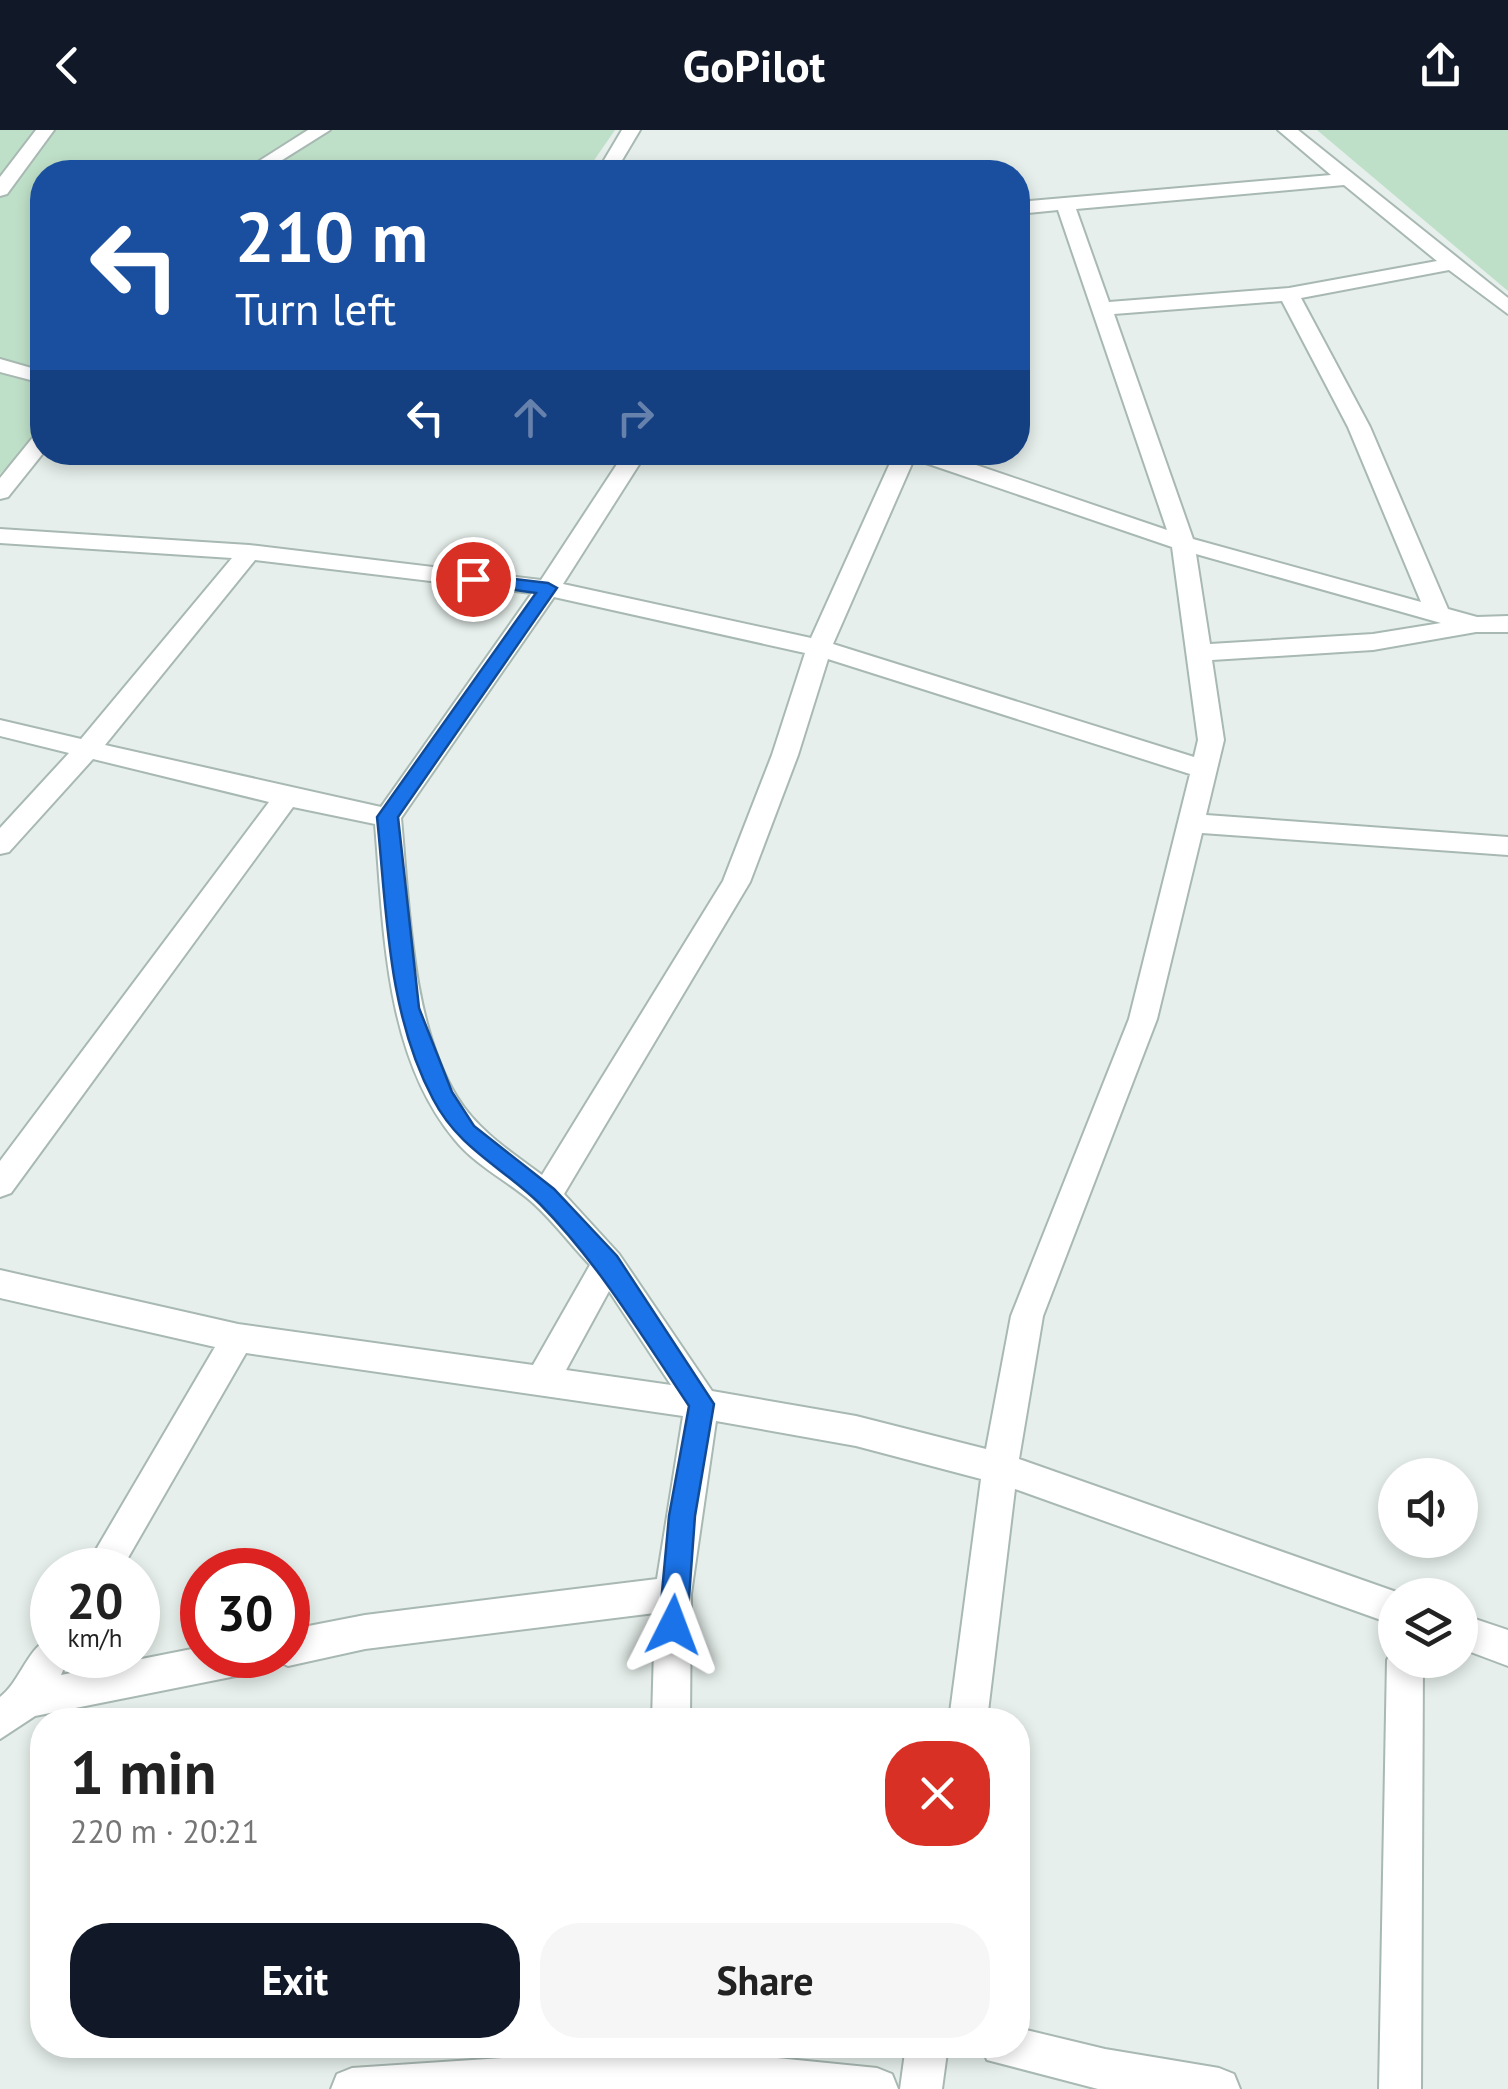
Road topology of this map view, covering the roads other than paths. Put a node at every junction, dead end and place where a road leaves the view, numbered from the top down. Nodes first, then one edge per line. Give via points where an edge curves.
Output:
1 (45, 130) edge
2 (321, 130) edge
3 (631, 130) edge
4 (1287, 130) edge
5 (272, 160) edge
6 (613, 160) edge
7 (1350, 179) junction
8 (0, 190) edge
9 (1066, 207) junction
10 (1030, 208) edge
11 (1450, 264) junction
12 (1289, 294) junction
13 (1508, 308) edge
14 (1102, 309) junction
15 (0, 366) edge
16 (30, 372) edge
17 (30, 456) edge
18 (628, 465) edge
19 (900, 465) edge
20 (952, 465) edge
21 (0, 492) edge
22 (0, 536) edge
23 (1184, 544) junction
24 (249, 552) junction
25 (548, 588) junction
26 (1437, 611) junction
27 (1508, 624) edge
28 (1477, 625) junction
29 (820, 648) junction
30 (1199, 653) junction
31 (0, 728) edge
32 (87, 749) junction
33 (1205, 770) junction
34 (287, 797) junction
35 (388, 817) junction
36 (1192, 823) junction
37 (0, 845) edge
38 (1508, 846) edge
39 (0, 1184) edge
40 (546, 1196) junction
41 (608, 1264) junction
42 (0, 1284) edge
43 (238, 1338) junction
44 (542, 1382) junction
45 (702, 1404) junction
46 (1000, 1468) junction
47 (115, 1548) edge
48 (674, 1594) junction
49 (1378, 1602) edge
50 (1478, 1637) edge
51 (310, 1643) edge
52 (1508, 1648) edge
53 (180, 1672) edge
54 (36, 1678) edge
55 (1404, 1678) edge
56 (672, 1708) edge
57 (970, 1708) edge
58 (13, 1711) edge
59 (1030, 2052) edge
60 (647, 2058) edge
61 (679, 2058) edge
62 (925, 2058) edge
63 (352, 2089) edge
64 (877, 2089) edge
65 (921, 2089) edge
66 (1219, 2089) edge
67 (1400, 2089) edge

1 - 8 street
2 - 5 street
3 - 6 street
4 - 7 street
7 - 9 street
7 - 11 street
9 - 10 street
9 - 14 street
11 - 12 street
11 - 13 street
12 - 14 street
12 - 26 street via 1360,427
14 - 23 street
15 - 16 street
17 - 21 street
18 - 25 street
19 - 29 street
20 - 23 street
22 - 24 street
23 - 26 street
23 - 30 street
24 - 25 street
24 - 32 street
25 - 29 street
25 - 35 street
26 - 28 street
27 - 28 street
28 - 30 street via 1373,642
29 - 33 street
29 - 40 street via 736,882
30 - 33 street via 1210,740
31 - 32 street
32 - 34 street
32 - 37 street
33 - 36 street
34 - 35 street
34 - 39 street
35 - 40 street via 408,1008 442,1095 466,1132
36 - 38 street
36 - 46 street via 1143,1019 1027,1316
40 - 41 street
41 - 44 street
41 - 45 street
42 - 43 street
43 - 44 street
43 - 47 street
44 - 45 street
45 - 46 street via 856,1431
45 - 48 street
46 - 49 street
46 - 57 street
48 - 51 street
48 - 56 street
50 - 52 street
53 - 58 street
54 - 58 street
55 - 67 street
59 - 66 street
60 - 63 street
61 - 64 street
62 - 65 street

